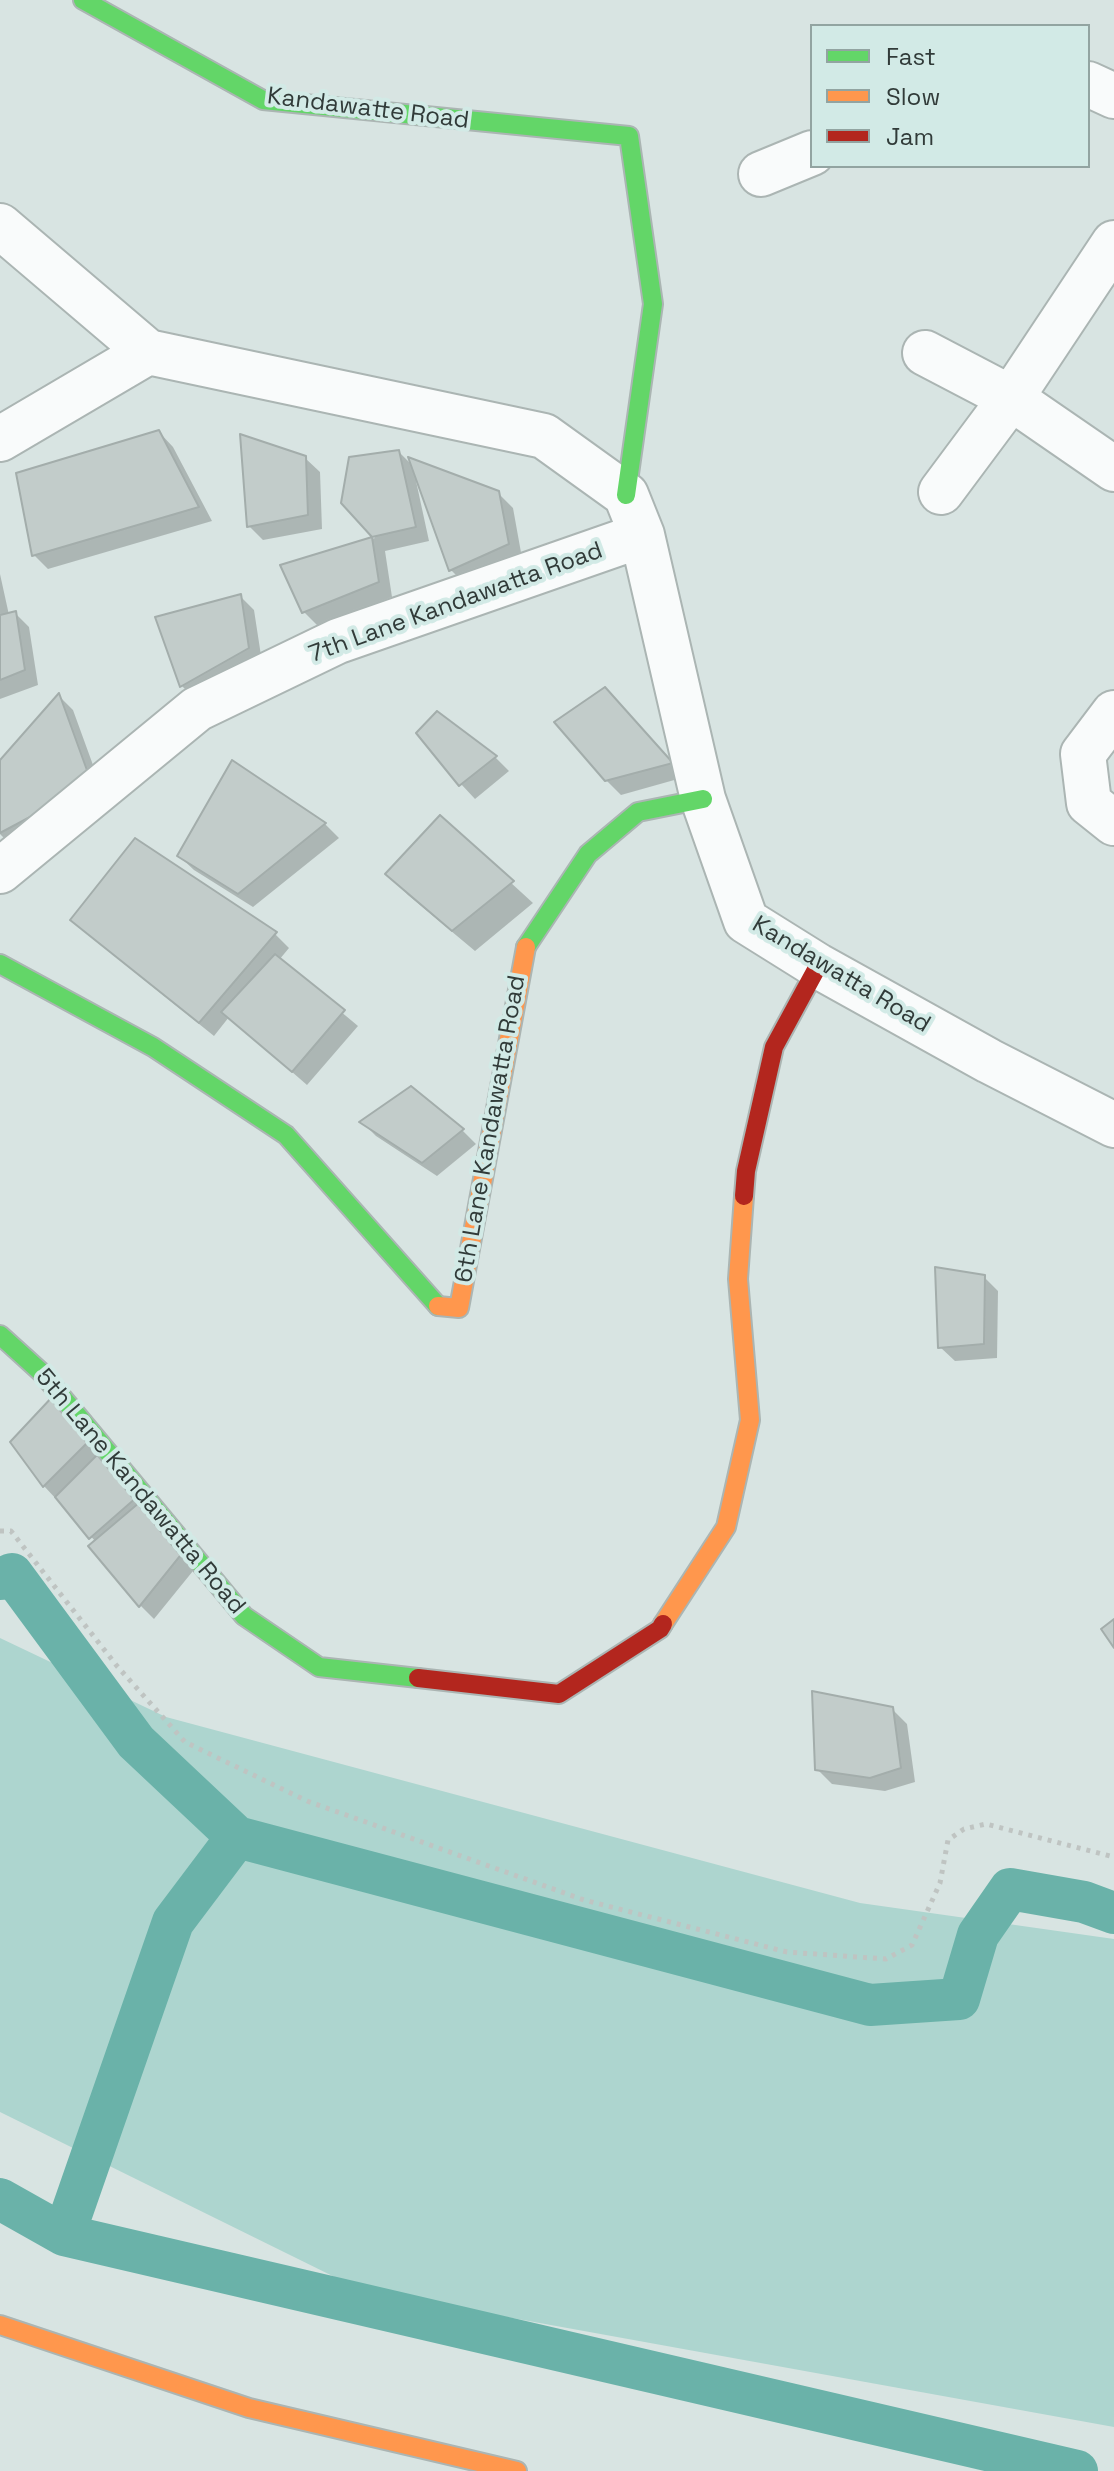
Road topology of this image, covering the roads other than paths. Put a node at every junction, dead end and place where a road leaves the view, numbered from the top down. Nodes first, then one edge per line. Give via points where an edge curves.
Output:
1 (83, 0) edge
2 (1090, 85) edge
3 (1114, 96) edge
4 (810, 154) edge
5 (761, 174) dead end
6 (0, 226) edge
7 (1114, 243) edge
8 (148, 352) junction
9 (925, 353) dead end
10 (1011, 398) junction
11 (0, 439) edge
12 (1114, 469) edge
13 (941, 492) dead end
14 (626, 495) junction
15 (642, 535) junction
16 (1114, 713) edge
17 (703, 799) junction
18 (1114, 823) edge
19 (0, 871) edge
20 (0, 964) edge
21 (818, 966) junction
22 (1114, 1125) edge
23 (0, 1335) edge
24 (0, 2325) edge
25 (517, 2471) edge

1 - 14 street, Kandawatte Road via 263,100 629,136 653,304
2 - 3 street
4 - 5 street
6 - 8 street
7 - 10 street
8 - 11 street
8 - 14 street via 544,436
9 - 10 street
10 - 12 street
10 - 13 street
14 - 15 street, Kandawatta Road
15 - 17 street, Kandawatta Road
15 - 19 street, 7th Lane Kandawatta Road via 338,641 197,709
16 - 18 street via 1083,754 1089,803
17 - 20 street, 6th Lane Kandawatta Road via 638,812 588,854 525,948 459,1308 439,1307 286,1135 153,1047
17 - 21 street, Kandawatta Road via 746,921
21 - 22 street, Kandawatta Road
21 - 23 street, 5th Lane Kandawatta Road via 774,1047 746,1171 738,1279 750,1420 726,1527 660,1629 559,1694 319,1667 244,1616 42,1373
24 - 25 street via 249,2408

